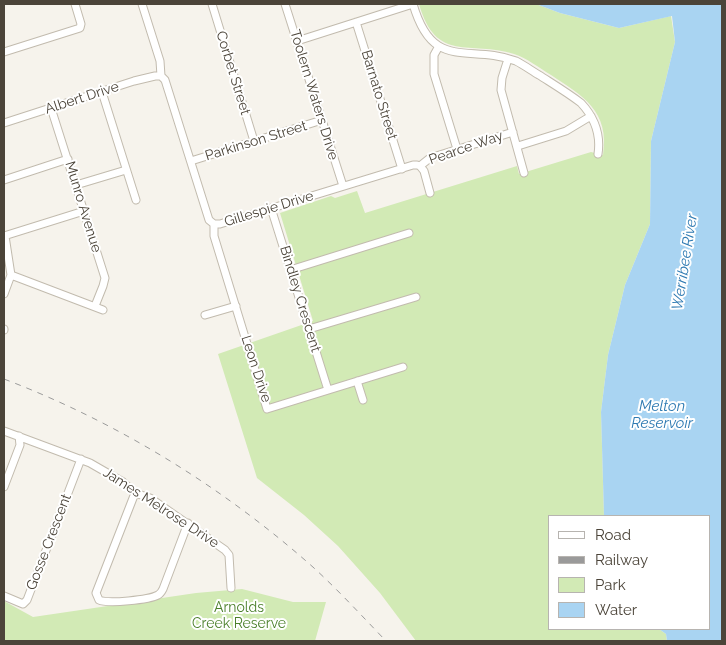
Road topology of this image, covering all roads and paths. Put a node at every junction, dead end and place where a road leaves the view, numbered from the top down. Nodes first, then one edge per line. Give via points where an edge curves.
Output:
1 (76, 4) edge
2 (142, 4) edge
3 (212, 4) edge
4 (285, 4) edge
5 (413, 4) edge
6 (356, 22) junction
7 (297, 41) junction
8 (439, 46) junction
9 (4, 52) edge
10 (508, 59) junction
11 (161, 76) junction
12 (102, 92) junction
13 (51, 108) junction
14 (591, 116) junction
15 (322, 120) junction
16 (4, 123) edge
17 (513, 132) junction
18 (254, 141) junction
19 (518, 146) junction
20 (457, 149) junction
21 (598, 154) dead end
22 (68, 160) junction
23 (191, 161) junction
24 (420, 166) junction
25 (402, 169) junction
26 (126, 170) junction
27 (524, 173) dead end
28 (4, 180) edge
29 (76, 185) junction
30 (343, 186) junction
31 (430, 193) dead end
32 (136, 200) dead end
33 (271, 208) junction
34 (84, 211) junction
35 (214, 224) junction
36 (409, 233) dead end
37 (5, 236) edge
38 (290, 270) junction
39 (11, 275) junction
40 (4, 294) edge
41 (416, 297) dead end
42 (95, 306) junction
43 (236, 306) junction
44 (104, 310) dead end
45 (205, 315) dead end
46 (309, 329) junction
47 (403, 367) dead end
48 (357, 381) junction
49 (328, 390) junction
50 (363, 400) dead end
51 (4, 431) edge
52 (19, 436) junction
53 (81, 459) junction
54 (4, 487) edge
55 (134, 493) junction
56 (188, 523) junction
57 (231, 588) dead end
58 (4, 596) edge

1 - 9 street via 82,24 80,28
2 - 11 street, Gillespie Drive via 160,61
3 - 18 street, Corbet Street
4 - 7 street, Toolern Waters Drive
5 - 6 street
5 - 8 street via 422,29
6 - 7 street
6 - 25 street, Barnato Street
7 - 15 street, Toolern Waters Drive
8 - 10 street via 455,53
8 - 20 street via 434,56 434,74
10 - 14 street via 522,64 576,100
10 - 17 street via 501,90
11 - 12 street, Albert Drive
11 - 23 street, Gillespie Drive via 166,80
12 - 13 street, Albert Drive
12 - 26 street
13 - 16 street, Albert Drive
13 - 22 street, Munro Avenue
14 - 19 street via 566,131
14 - 21 street via 598,132
15 - 18 street, Parkinson Street
15 - 30 street, Toolern Waters Drive
17 - 19 street
17 - 20 street, Pearce Way
18 - 23 street, Parkinson Street
19 - 27 street
20 - 24 street, Pearce Way via 430,158
22 - 28 street
22 - 29 street, Munro Avenue
23 - 35 street, Gillespie Drive via 209,220
24 - 25 street, Gillespie Drive
24 - 31 street
25 - 30 street, Gillespie Drive
26 - 29 street
26 - 32 street
29 - 34 street, Munro Avenue
30 - 33 street, Gillespie Drive
33 - 35 street, Gillespie Drive
33 - 38 street, Bindley Crescent
34 - 37 street
34 - 42 street, Munro Avenue via 105,278
35 - 43 street, Leon Drive via 214,236
36 - 38 street
37 - 39 street
38 - 46 street, Bindley Crescent
39 - 40 street
39 - 42 street
41 - 46 street
42 - 44 street
43 - 45 street
43 - 49 street, Leon Drive via 267,409
46 - 49 street, Bindley Crescent
47 - 48 street, Leon Drive
48 - 49 street, Leon Drive
48 - 50 street
51 - 52 street, James Melrose Drive
52 - 53 street, James Melrose Drive
52 - 54 street via 20,445
53 - 55 street, James Melrose Drive via 123,482
53 - 58 street, Gosse Crescent via 27,600 19,604
55 - 56 street, James Melrose Drive via 150,498
55 - 56 street via 96,593 99,600 107,603 160,593
56 - 57 street, James Melrose Drive via 229,555

